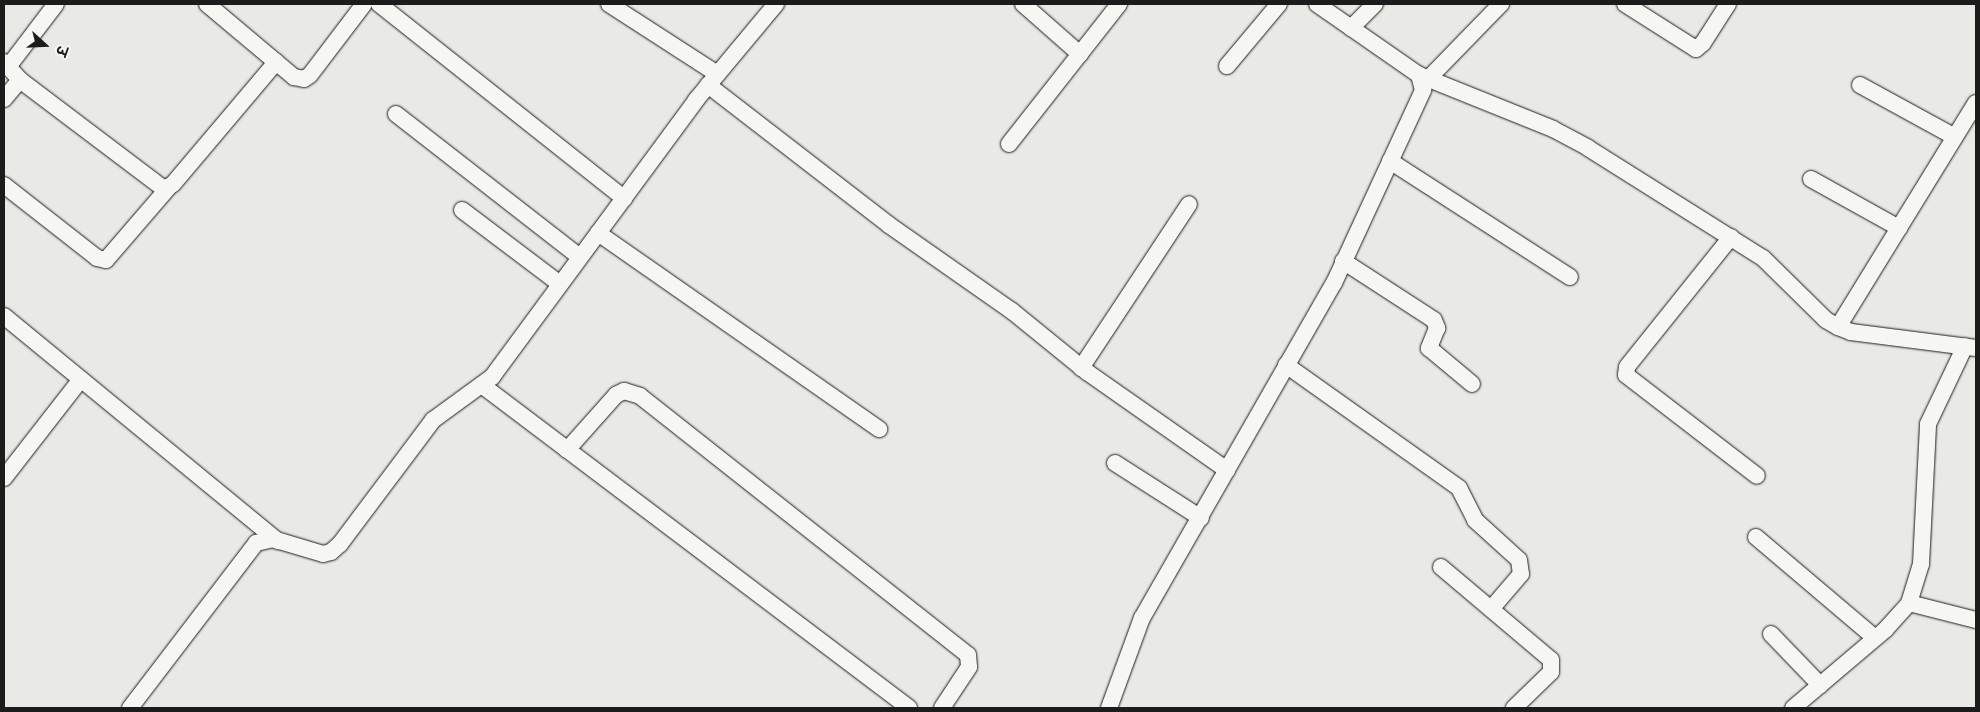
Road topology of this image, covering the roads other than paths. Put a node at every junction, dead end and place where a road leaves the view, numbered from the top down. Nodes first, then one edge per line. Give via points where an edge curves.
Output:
1 (56, 4) edge
2 (207, 4) edge
3 (364, 4) edge
4 (380, 4) edge
5 (609, 4) edge
6 (776, 4) edge
7 (1023, 4) edge
8 (1119, 4) edge
9 (1279, 4) edge
10 (1317, 4) edge
11 (1375, 4) edge
12 (1502, 4) edge
13 (1625, 4) edge
14 (1728, 4) edge
15 (1351, 28) junction
16 (1080, 54) junction
17 (276, 62) junction
18 (6, 65) edge
19 (1227, 66) dead end
20 (1424, 77) junction
21 (713, 79) junction
22 (20, 80) junction
23 (1860, 85) dead end
24 (4, 99) edge
25 (1976, 103) edge
26 (396, 114) dead end
27 (1956, 137) junction
28 (1009, 144) dead end
29 (1390, 161) junction
30 (1811, 179) dead end
31 (4, 185) edge
32 (169, 187) junction
33 (624, 198) junction
34 (1189, 204) dead end
35 (462, 210) dead end
36 (1899, 228) junction
37 (598, 232) junction
38 (1731, 237) junction
39 (580, 257) junction
40 (1344, 261) junction
41 (1570, 277) dead end
42 (560, 284) junction
43 (4, 316) edge
44 (1838, 327) junction
45 (1971, 347) edge
46 (1286, 365) junction
47 (1081, 368) junction
48 (81, 379) junction
49 (1472, 384) dead end
50 (483, 386) junction
51 (879, 429) dead end
52 (567, 450) junction
53 (1115, 463) dead end
54 (1227, 470) junction
55 (1757, 476) dead end
56 (4, 478) edge
57 (1201, 518) junction
58 (1756, 537) dead end
59 (279, 541) junction
60 (1441, 567) dead end
61 (1909, 603) junction
62 (1491, 609) junction
63 (1976, 620) edge
64 (1771, 634) dead end
65 (1875, 638) junction
66 (1820, 685) junction
67 (130, 708) edge
68 (909, 708) edge
69 (942, 708) edge
70 (1109, 708) edge
71 (1514, 708) edge
72 (1793, 708) edge

1 - 18 street
2 - 17 street
3 - 17 street via 310,75 298,79
4 - 33 street
5 - 21 street
6 - 21 street
7 - 16 street
8 - 16 street
9 - 19 street
10 - 15 street
11 - 15 street
12 - 20 street
13 - 14 street via 1696,49
15 - 20 street
16 - 28 street
17 - 32 street
18 - 22 street
20 - 29 street via 1423,90
20 - 38 street via 1570,138
21 - 33 street
21 - 47 street via 884,221 1012,311
22 - 24 street
22 - 32 street via 158,187
23 - 27 street
25 - 27 street
26 - 39 street
27 - 36 street
29 - 40 street
29 - 41 street
30 - 36 street
31 - 32 street via 102,260 112,257
33 - 37 street
34 - 47 street
35 - 42 street
36 - 44 street
37 - 39 street
37 - 51 street
38 - 44 street via 1775,267 1826,320
38 - 55 street via 1627,368 1626,376
39 - 42 street
40 - 46 street
40 - 49 street via 1434,320 1437,328 1429,348
42 - 50 street
43 - 48 street
44 - 45 street via 1851,332
45 - 61 street via 1928,424 1921,564
46 - 54 street
46 - 62 street via 1459,488 1476,520 1519,560 1521,574
47 - 54 street
48 - 56 street
48 - 59 street
50 - 52 street
50 - 59 street via 433,420 331,552 314,552
52 - 68 street
52 - 69 street via 616,395 624,391 640,396 968,655 969,667
53 - 57 street
54 - 57 street
57 - 70 street via 1142,618
58 - 65 street
59 - 67 street via 264,539 250,548
60 - 62 street
61 - 63 street
61 - 65 street
62 - 71 street via 1553,664 1551,672
64 - 66 street
65 - 66 street
66 - 72 street

